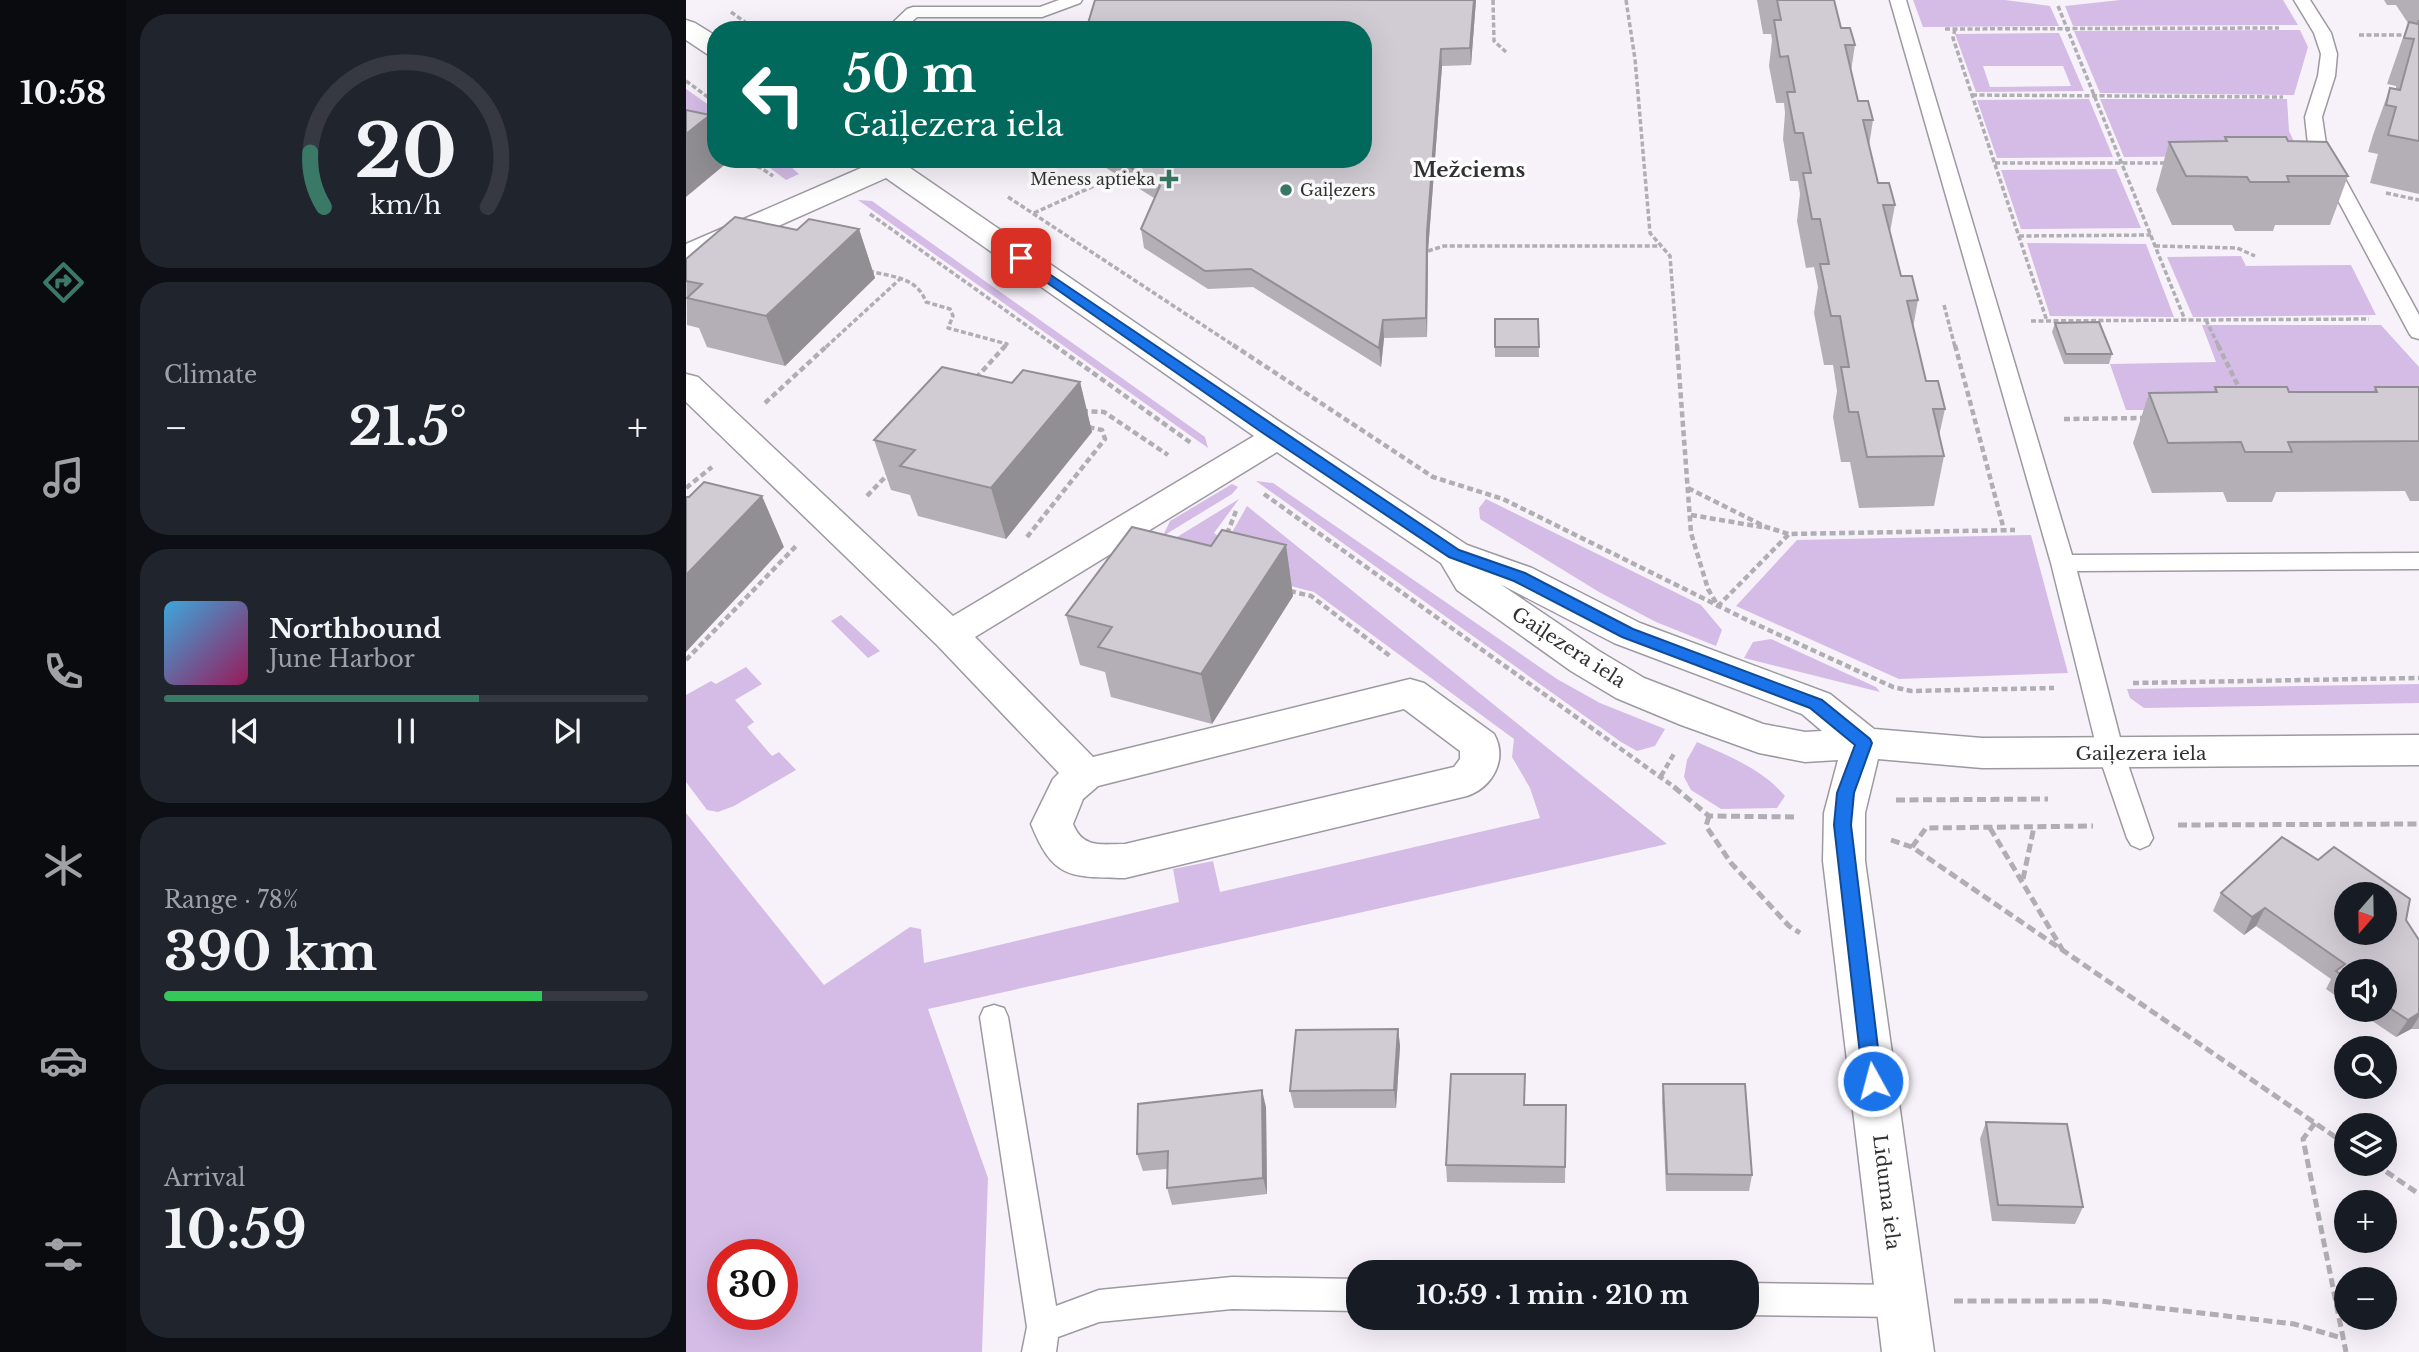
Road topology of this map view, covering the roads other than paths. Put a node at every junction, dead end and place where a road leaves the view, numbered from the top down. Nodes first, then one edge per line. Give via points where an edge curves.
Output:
1 (1074, 0) edge
2 (1898, 0) edge
3 (2302, 0) edge
4 (903, 21) edge
5 (686, 28) edge
6 (707, 42) edge
7 (871, 168) edge
8 (892, 168) edge
9 (686, 254) edge
10 (2419, 333) edge
11 (686, 384) edge
12 (1278, 436) junction
13 (1454, 554) junction
14 (2419, 561) edge
15 (2063, 563) junction
16 (950, 635) junction
17 (1864, 743) junction
18 (2111, 753) junction
19 (2417, 756) edge
20 (1085, 774) junction
21 (2140, 838) dead end
22 (994, 1017) dead end
23 (1346, 1295) edge
24 (1759, 1299) edge
25 (1901, 1301) junction
26 (1041, 1340) edge
27 (1908, 1352) edge

1 - 4 lane via 1042,12 913,12
2 - 15 lane
3 - 10 lane via 2328,45 2329,63 2312,118 2317,144
5 - 6 street
7 - 9 street
8 - 12 street, Gaiļezera iela
11 - 16 street
12 - 13 street, Gaiļezera iela
12 - 16 street
13 - 17 street, Gaiļezera iela via 1520,577 1627,633 1816,704
13 - 17 street, Gaiļezera iela via 1470,581 1630,688 1759,738 1805,747
14 - 15 lane
15 - 18 lane
16 - 20 street
17 - 18 street, Gaiļezera iela via 1982,753
17 - 25 street, Līduma iela via 1846,793 1842,825
18 - 19 street, Gaiļezera iela
18 - 21 lane
20 - 20 street via 1067,790 1052,824 1061,846 1083,860 1125,861 1466,780 1480,762 1480,744 1410,692
22 - 26 lane
23 - 26 lane via 1232,1293 1112,1304 1099,1306
24 - 25 lane
25 - 27 street, Līduma iela

